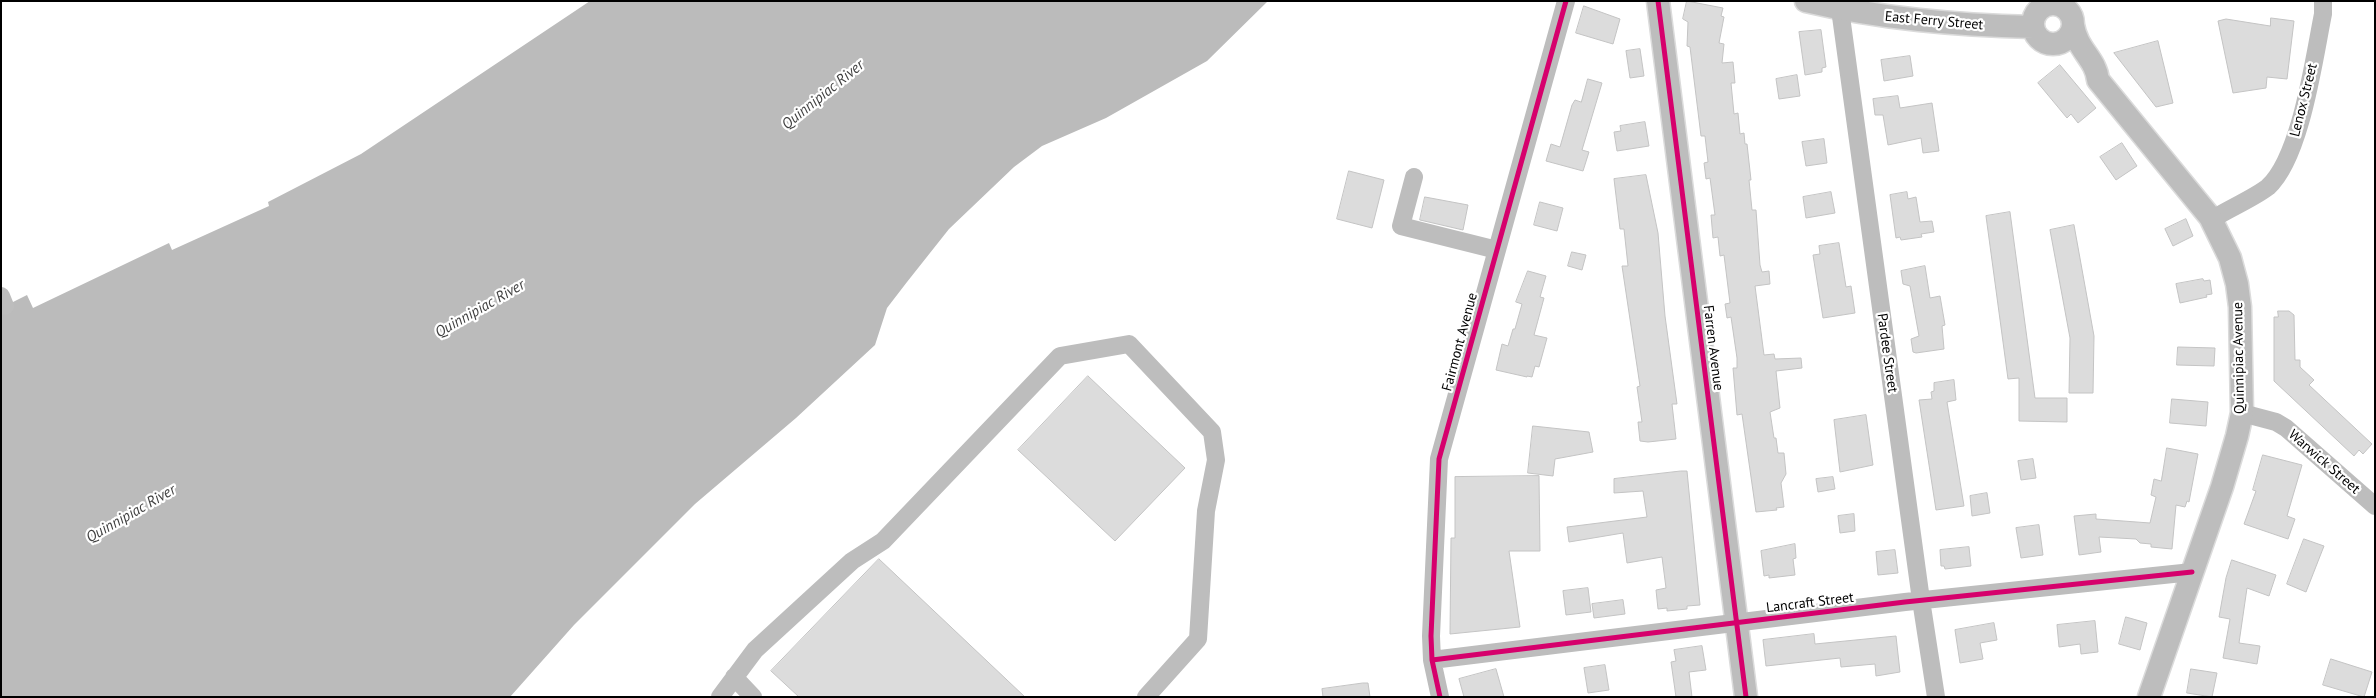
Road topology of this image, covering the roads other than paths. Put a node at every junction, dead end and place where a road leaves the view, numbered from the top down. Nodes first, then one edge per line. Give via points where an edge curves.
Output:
1 (1566, 1) edge
2 (1658, 1) edge
3 (1806, 1) edge
4 (2323, 1) edge
5 (1840, 8) junction
6 (2038, 12) edge
7 (2068, 12) edge
8 (2052, 44) junction
9 (2098, 80) junction
10 (1414, 177) dead end
11 (2212, 220) junction
12 (1497, 250) junction
13 (2242, 413) junction
14 (2375, 506) edge
15 (2192, 572) junction
16 (1920, 600) junction
17 (1737, 623) junction
18 (1432, 660) junction
19 (734, 677) junction
20 (720, 697) edge
21 (753, 697) edge
22 (1146, 697) edge
23 (1440, 697) edge
24 (1746, 697) edge
25 (1936, 697) edge
26 (2149, 697) edge

1 - 12 street, Fairmont Avenue
2 - 17 main road, Farren Avenue
3 - 5 main road, East Ferry Street
4 - 11 street, Lenox Street via 2303,113 2277,176 2267,188
5 - 6 main road, East Ferry Street via 1892,18 1953,24
5 - 16 street, Pardee Street
6 - 7 main road via 2053,4
6 - 8 main road via 2041,40
7 - 8 main road via 2067,39
7 - 9 main road, Quinnipiac Avenue via 2077,42 2096,68
8 - 9 main road, Quinnipiac Avenue via 2066,51 2088,76
9 - 11 main road, Quinnipiac Avenue
10 - 12 street via 1401,226
11 - 13 main road, Quinnipiac Avenue via 2230,258 2237,284
12 - 18 street, Fairmont Avenue via 1439,459
13 - 14 street, Warwick Street via 2286,428
13 - 15 main road, Quinnipiac Avenue via 2233,453
15 - 16 street, Lancraft Street
15 - 26 main road, Quinnipiac Avenue
16 - 17 street, Lancraft Street
16 - 25 street, Pardee Street
17 - 18 street, Lancraft Street
17 - 24 main road, Farren Avenue
18 - 23 street, Fairmont Avenue
19 - 20 street
19 - 21 street
19 - 22 street via 755,650 845,568 883,541 1060,356 1129,344 1212,432 1216,460 1206,511 1198,639

